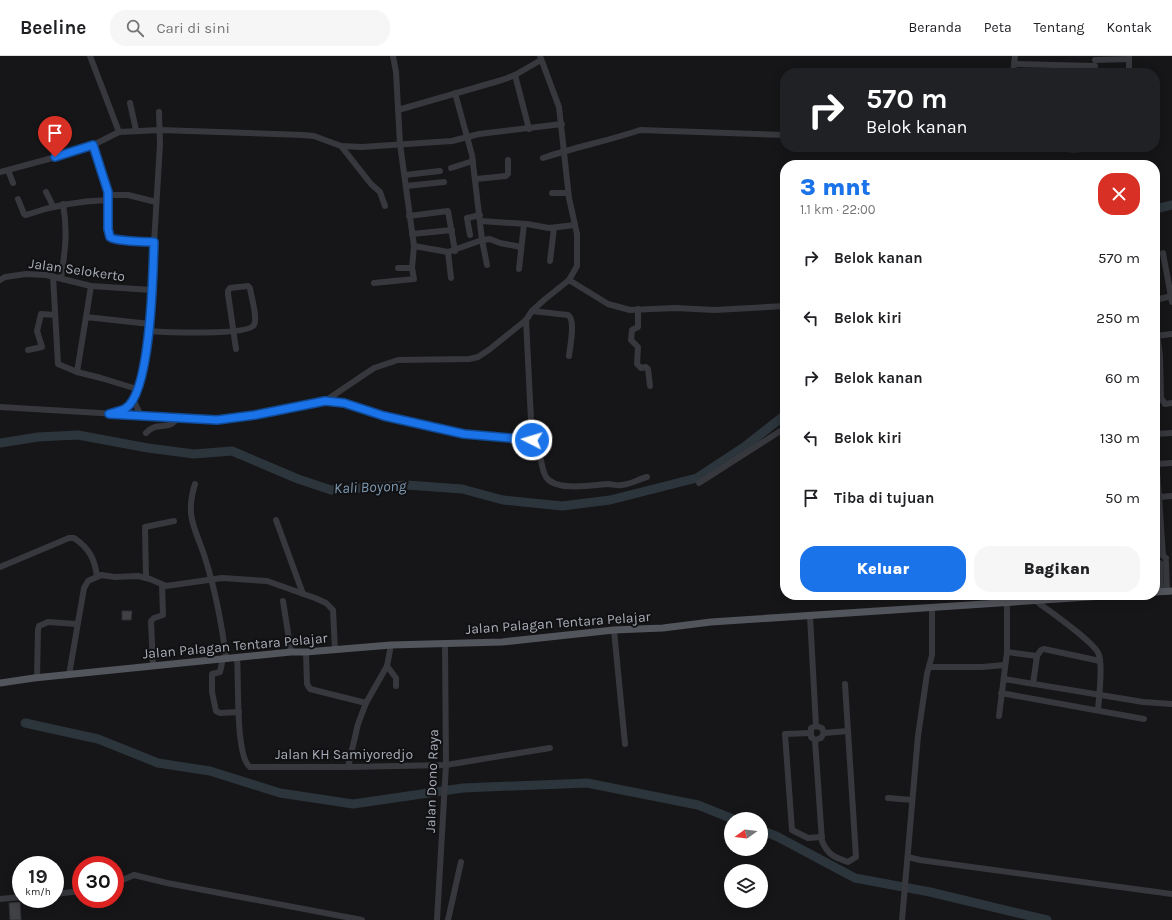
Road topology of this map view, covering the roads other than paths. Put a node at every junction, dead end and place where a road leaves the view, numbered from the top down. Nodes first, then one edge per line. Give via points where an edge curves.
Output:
1 (90, 56) edge
2 (393, 56) edge
3 (1015, 56) edge
4 (540, 58) edge
5 (1129, 58) edge
6 (1014, 64) junction
7 (1096, 64) edge
8 (1014, 68) edge
9 (515, 75) junction
10 (455, 93) junction
11 (130, 103) dead end
12 (398, 110) junction
13 (159, 112) dead end
14 (562, 124) junction
15 (529, 129) junction
16 (136, 130) junction
17 (160, 130) junction
18 (119, 132) junction
19 (780, 135) edge
20 (468, 137) junction
21 (400, 144) junction
22 (93, 145) junction
23 (342, 146) junction
24 (564, 151) junction
25 (543, 158) dead end
26 (508, 160) dead end
27 (473, 161) junction
28 (451, 168) dead end
29 (8, 170) junction
30 (440, 171) dead end
31 (0, 172) edge
32 (405, 175) junction
33 (476, 179) junction
34 (444, 182) dead end
35 (13, 183) dead end
36 (406, 186) junction
37 (46, 192) dead end
38 (552, 193) dead end
39 (568, 193) junction
40 (108, 197) junction
41 (18, 200) dead end
42 (156, 202) junction
43 (63, 204) junction
44 (53, 206) junction
45 (385, 206) dead end
46 (409, 216) junction
47 (480, 218) junction
48 (524, 224) junction
49 (575, 225) junction
50 (554, 228) junction
51 (452, 230) junction
52 (412, 234) junction
53 (470, 235) dead end
54 (482, 240) junction
55 (154, 242) junction
56 (414, 246) junction
57 (521, 247) junction
58 (452, 252) junction
59 (1163, 253) dead end
60 (550, 261) dead end
61 (487, 265) dead end
62 (398, 268) dead end
63 (412, 268) junction
64 (519, 269) dead end
65 (53, 276) junction
66 (61, 278) junction
67 (451, 278) dead end
68 (0, 280) edge
69 (569, 280) junction
70 (374, 283) dead end
71 (91, 286) junction
72 (152, 290) junction
73 (1172, 298) edge
74 (1160, 299) edge
75 (780, 306) edge
76 (638, 309) junction
77 (532, 311) junction
78 (55, 315) junction
79 (86, 316) junction
80 (526, 320) junction
81 (150, 324) junction
82 (149, 331) junction
83 (233, 331) junction
84 (1172, 334) edge
85 (1160, 336) edge
86 (236, 349) dead end
87 (28, 350) dead end
88 (569, 356) dead end
89 (1160, 362) edge
90 (77, 372) junction
91 (650, 386) dead end
92 (137, 390) junction
93 (133, 399) junction
94 (325, 401) junction
95 (1172, 403) edge
96 (0, 407) edge
97 (109, 414) junction
98 (141, 416) junction
99 (177, 418) junction
100 (780, 431) edge
101 (146, 433) dead end
102 (1160, 434) edge
103 (1172, 434) edge
104 (532, 440) junction
105 (1172, 463) edge
106 (1160, 464) edge
107 (647, 477) dead end
108 (699, 482) dead end
109 (195, 484) dead end
110 (1172, 496) edge
111 (1160, 497) edge
112 (1160, 513) edge
113 (276, 520) dead end
114 (174, 521) dead end
115 (0, 567) edge
116 (97, 577) junction
117 (146, 578) junction
118 (211, 580) junction
119 (162, 585) junction
120 (1164, 592) edge
121 (303, 594) junction
122 (1016, 600) edge
123 (1038, 600) edge
124 (283, 601) dead end
125 (1007, 602) junction
126 (932, 608) junction
127 (810, 616) junction
128 (77, 624) junction
129 (614, 630) junction
130 (446, 644) junction
131 (391, 645) junction
132 (336, 650) junction
133 (291, 652) junction
134 (306, 652) junction
135 (1007, 652) junction
136 (1038, 656) junction
137 (237, 657) junction
138 (224, 658) junction
139 (1100, 661) junction
140 (1005, 665) junction
141 (153, 666) junction
142 (387, 666) junction
143 (929, 667) junction
144 (69, 675) junction
145 (37, 678) junction
146 (1004, 679) junction
147 (0, 683) edge
148 (845, 684) dead end
149 (1033, 684) junction
150 (396, 686) dead end
151 (1001, 694) junction
152 (1099, 695) junction
153 (366, 703) junction
154 (1172, 704) edge
155 (1098, 710) junction
156 (239, 712) junction
157 (999, 716) dead end
158 (1144, 719) dead end
159 (816, 726) junction
160 (848, 731) junction
161 (824, 732) junction
162 (811, 733) junction
163 (815, 740) junction
164 (625, 744) dead end
165 (550, 748) dead end
166 (446, 765) junction
167 (348, 767) junction
168 (888, 798) dead end
169 (912, 800) junction
170 (822, 837) junction
171 (908, 857) junction
172 (460, 862) dead end
173 (124, 880) edge
174 (1172, 894) edge
175 (12, 898) edge
176 (0, 899) edge
177 (325, 917) edge
178 (362, 920) edge
179 (437, 920) edge
180 (448, 920) edge
181 (902, 920) edge

1 - 18 street
2 - 12 street
3 - 6 street
4 - 9 street
4 - 14 street via 559,107
5 - 7 street
6 - 7 street
6 - 8 street
9 - 10 street
9 - 15 street
10 - 12 street
10 - 20 street
11 - 16 street
12 - 21 street
13 - 17 street
14 - 15 street
14 - 24 street
15 - 20 street
16 - 17 street
16 - 18 street
17 - 23 street via 308,136
17 - 42 street
18 - 22 street
19 - 24 street via 640,130 619,138
20 - 21 street via 452,141
20 - 27 street
21 - 23 street
21 - 32 street
22 - 29 street
22 - 40 street via 106,182
23 - 45 street via 380,192
24 - 25 street
24 - 39 street
26 - 33 street via 506,176
27 - 28 street
27 - 33 street
29 - 31 street
29 - 35 street
30 - 32 street
32 - 36 street
33 - 47 street
34 - 36 street
36 - 46 street
37 - 44 street
38 - 39 street
39 - 49 street
40 - 42 street via 128,195
40 - 43 street
40 - 55 street via 108,229 112,239
41 - 44 street via 22,212 26,215
42 - 55 street
43 - 44 street
43 - 66 street via 67,238
46 - 51 street via 447,210
46 - 52 street
47 - 48 street
47 - 53 street via 468,218
47 - 54 street
48 - 50 street
48 - 57 street
49 - 50 street
49 - 69 street via 577,266
50 - 60 street
51 - 52 street
51 - 58 street
52 - 56 street
54 - 57 street via 490,239
54 - 58 street
54 - 61 street
55 - 72 street
56 - 58 street
56 - 63 street
57 - 64 street
58 - 67 street
59 - 73 street
62 - 63 street
63 - 70 street via 414,279
65 - 66 street, Jalan Selokerto
65 - 68 street, Jalan Selokerto via 26,274
65 - 78 street
66 - 71 street, Jalan Selokerto
69 - 76 street via 608,304 630,310
69 - 77 street
71 - 72 street, Jalan Selokerto
71 - 79 street
72 - 81 street
73 - 74 street
75 - 76 street via 715,310
76 - 91 street via 638,327 632,330 631,340 638,345 637,364 648,369
77 - 80 street
77 - 88 street via 568,314 571,317
78 - 87 street via 41,314 37,331 42,347
78 - 90 street via 58,364
79 - 81 street
79 - 90 street
80 - 94 street via 478,356 469,359 398,360 374,368
80 - 104 street
81 - 82 street
82 - 83 street
82 - 92 street
83 - 83 street via 228,288 248,286 254,324 252,327
83 - 86 street
84 - 85 street
89 - 95 street via 1161,398 1165,404
90 - 92 street
92 - 93 street
93 - 97 street via 127,408
93 - 98 street
94 - 99 street via 217,420
94 - 104 street via 344,403 384,416 464,434
96 - 97 street
97 - 98 street
98 - 99 street
99 - 101 street via 174,424 155,426
100 - 108 street
102 - 103 street
104 - 107 street via 537,444 544,471 552,482 581,487 610,484 620,486
105 - 106 street
109 - 118 street via 190,512
110 - 111 street
112 - 120 street
113 - 121 street
114 - 117 street via 145,527
115 - 116 street via 74,538 92,556
116 - 117 street via 101,575
116 - 128 street via 88,581 84,588
117 - 119 street
118 - 119 street via 175,586
118 - 121 street via 267,580
118 - 138 street via 222,629
119 - 141 street via 162,615 151,621
121 - 132 street via 326,603 332,610
122 - 125 main road, Jalan Palagan Tentara Pelajar
123 - 139 street via 1092,644 1099,654
124 - 133 street
125 - 126 main road, Jalan Palagan Tentara Pelajar
125 - 135 street
126 - 127 main road, Jalan Palagan Tentara Pelajar
126 - 143 street via 932,655
127 - 129 main road, Jalan Palagan Tentara Pelajar
127 - 159 street
128 - 144 street
128 - 145 street via 48,622 39,626
129 - 130 main road, Jalan Palagan Tentara Pelajar via 502,642
129 - 164 street
130 - 131 main road, Jalan Palagan Tentara Pelajar
130 - 166 street, Jalan Dono Raya
131 - 132 main road, Jalan Palagan Tentara Pelajar
131 - 142 street
132 - 134 main road, Jalan Palagan Tentara Pelajar
133 - 134 main road, Jalan Palagan Tentara Pelajar
133 - 137 main road, Jalan Palagan Tentara Pelajar
134 - 153 street via 307,684 310,688
135 - 136 street
135 - 140 street
136 - 139 street via 1044,649
136 - 149 street
137 - 138 main road, Jalan Palagan Tentara Pelajar
137 - 156 street, Jalan KH Samiyoredjo
138 - 141 main road, Jalan Palagan Tentara Pelajar
138 - 156 street via 220,672 212,674 216,711
139 - 152 street
140 - 143 street
140 - 146 street
141 - 144 main road, Jalan Palagan Tentara Pelajar
142 - 150 street via 396,678
142 - 153 street
143 - 169 street via 918,736
144 - 145 main road, Jalan Palagan Tentara Pelajar
145 - 147 main road, Jalan Palagan Tentara Pelajar
146 - 149 street
146 - 151 street
148 - 160 street
149 - 152 street
151 - 155 street
151 - 157 street
152 - 154 street
152 - 155 street
153 - 167 street via 358,724
155 - 158 street
156 - 167 street, Jalan KH Samiyoredjo via 242,755 250,767
159 - 161 street
159 - 162 street via 811,728
160 - 161 street
160 - 170 street via 856,857 848,862 837,858 826,851
161 - 163 street via 821,738
162 - 163 street
162 - 170 street via 786,734 792,830 808,838
163 - 170 street
165 - 166 street, Jalan KH Samiyoredjo
166 - 167 street, Jalan KH Samiyoredjo
166 - 179 street, Jalan Dono Raya
168 - 169 street
169 - 171 street
171 - 174 street
171 - 181 street
172 - 180 street
173 - 177 street via 134,876
175 - 176 street
177 - 178 street

